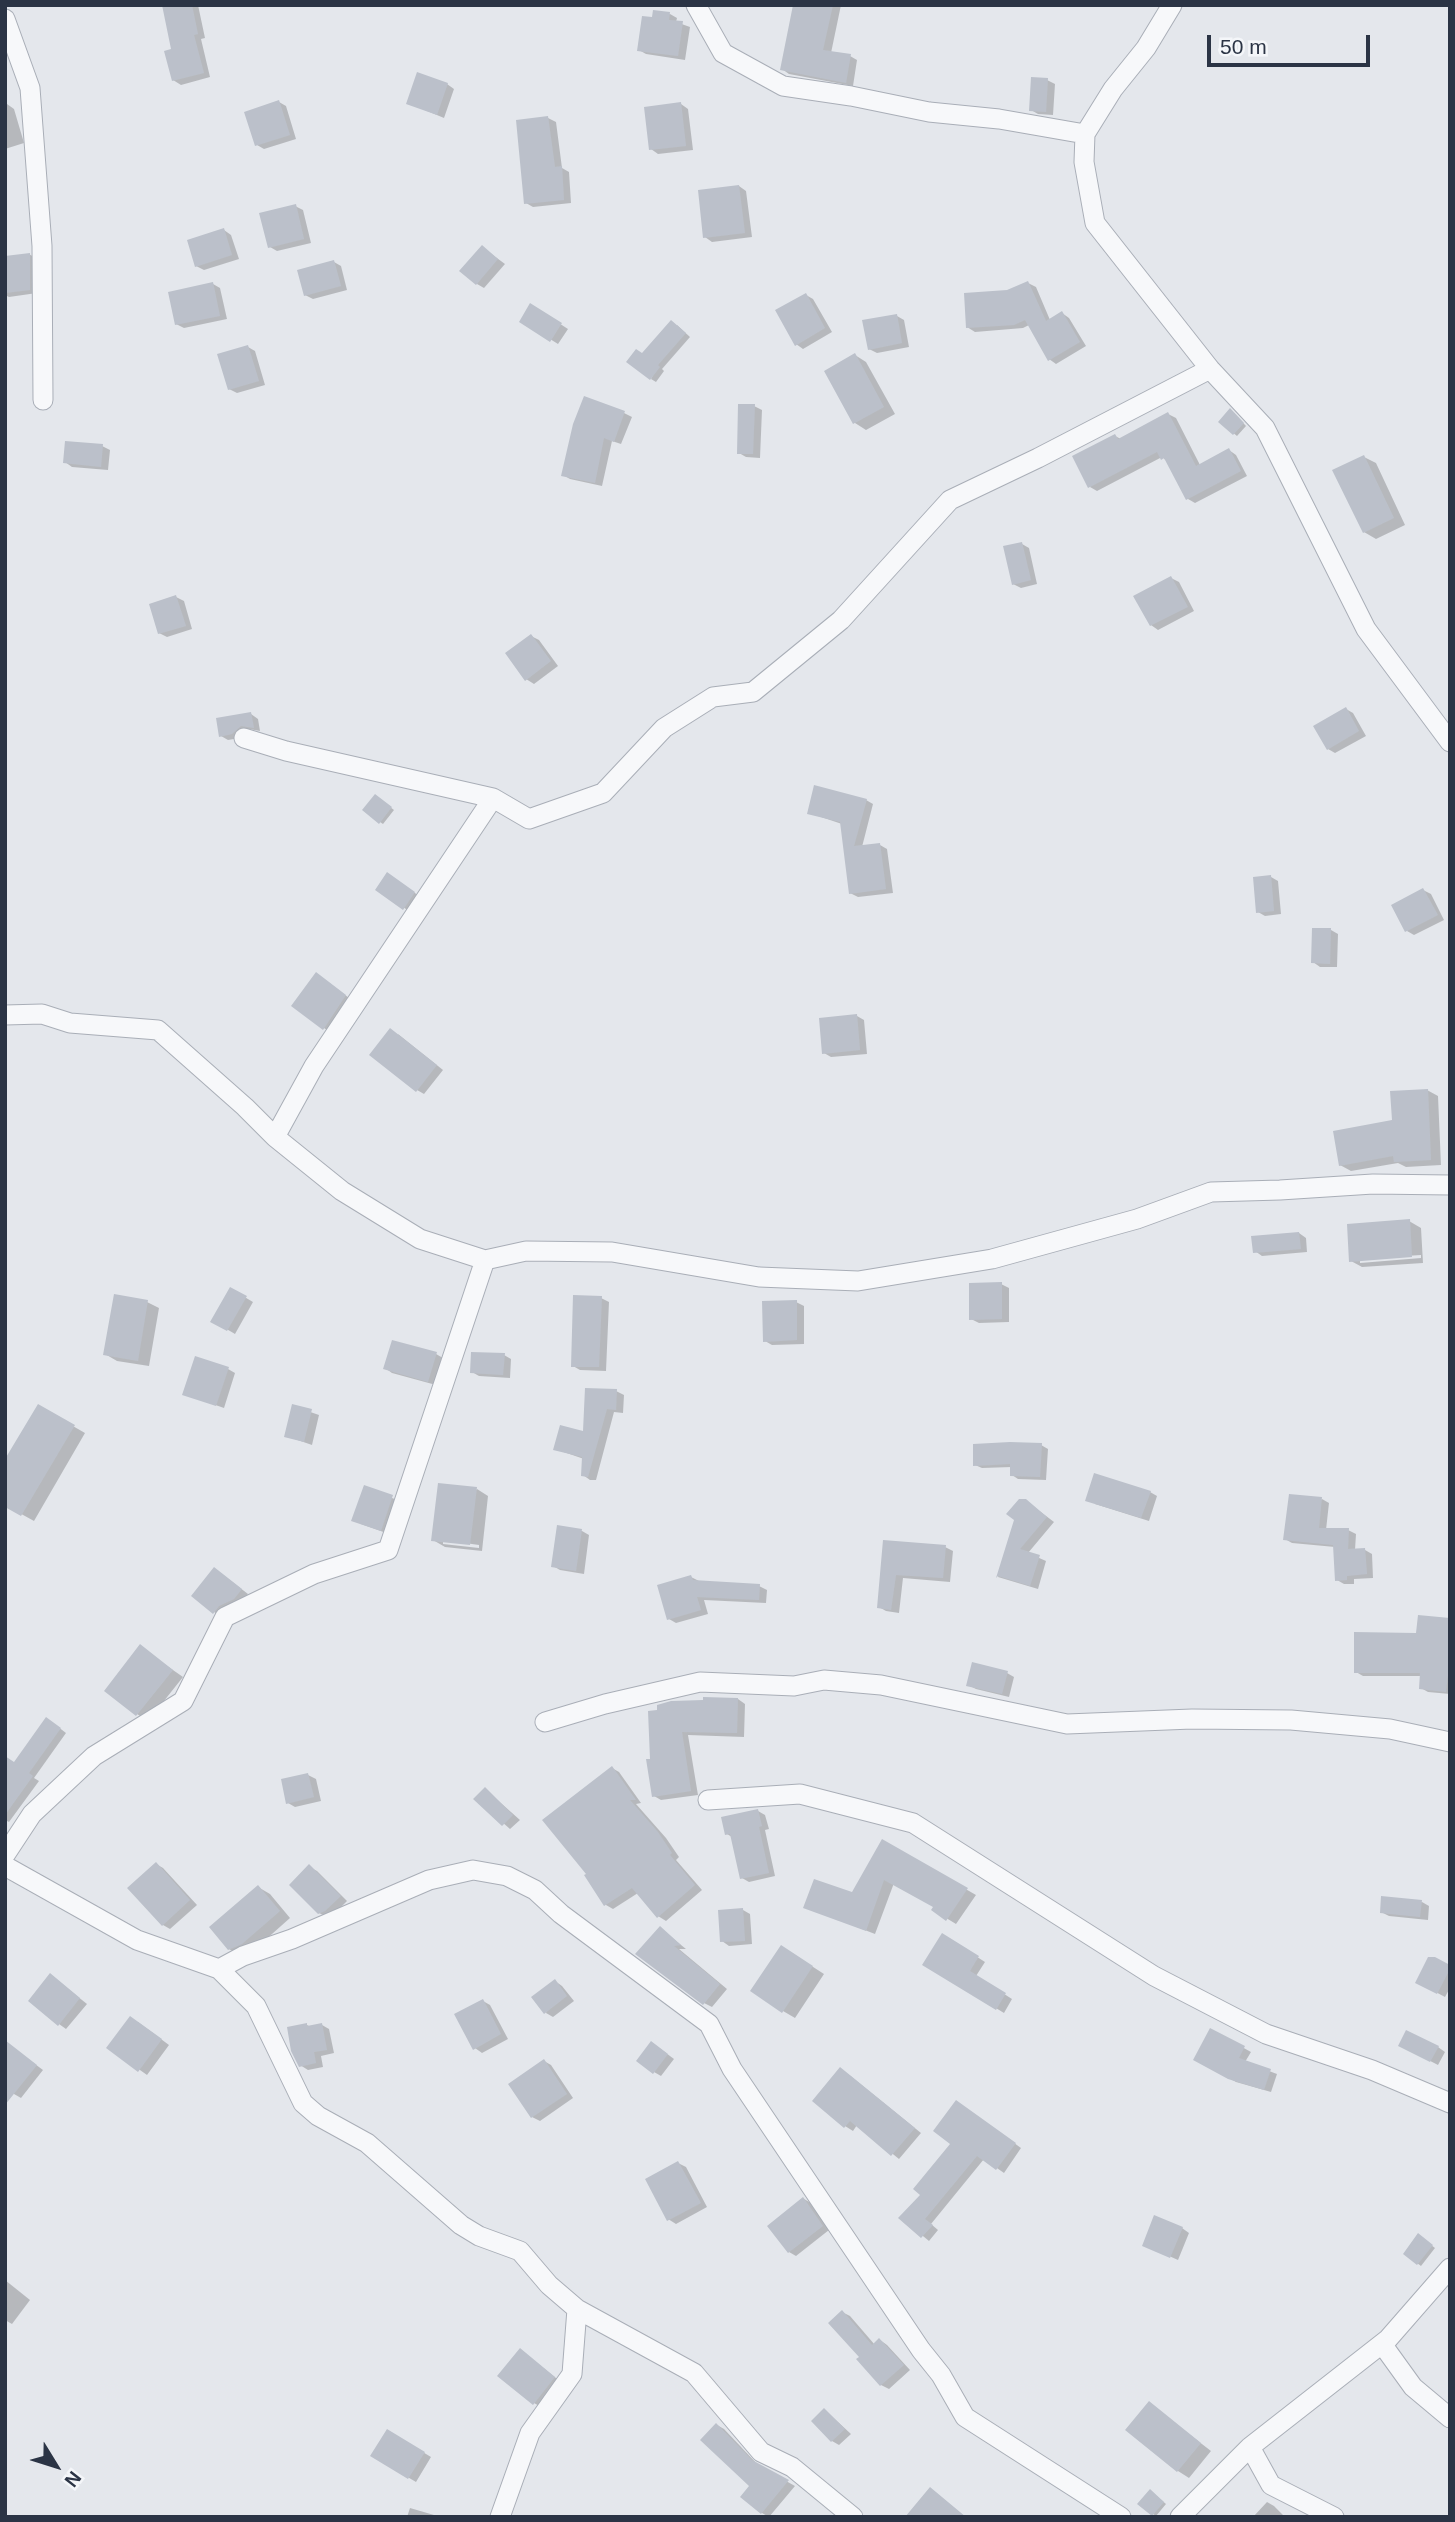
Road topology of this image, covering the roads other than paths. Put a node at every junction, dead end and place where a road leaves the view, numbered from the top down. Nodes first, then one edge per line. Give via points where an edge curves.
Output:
1 (696, 5) edge
2 (1172, 5) edge
3 (5, 19) edge
4 (1085, 134) junction
5 (1210, 369) junction
6 (43, 400) dead end
7 (244, 738) dead end
8 (1450, 743) edge
9 (493, 798) junction
10 (5, 1014) edge
11 (275, 1137) junction
12 (1450, 1185) edge
13 (485, 1259) junction
14 (545, 1722) dead end
15 (1450, 1742) edge
16 (708, 1800) dead end
17 (5, 1855) edge
18 (5, 1866) edge
19 (219, 1969) junction
20 (1450, 2103) edge
21 (1450, 2268) edge
22 (578, 2309) junction
23 (1382, 2344) junction
24 (1450, 2418) edge
25 (1250, 2447) junction
26 (500, 2517) edge
27 (853, 2517) edge
28 (1121, 2517) edge
29 (1180, 2517) edge
30 (1334, 2517) edge

1 - 4 street via 723,53 783,86
2 - 4 street
3 - 6 street via 30,88 42,246
4 - 5 street via 1084,162 1095,223
5 - 8 street via 1265,428 1366,629
5 - 9 street via 950,500 841,620 753,692 713,697 664,728 603,793 529,819
7 - 9 street
9 - 11 street via 314,1066
10 - 11 street via 42,1014 70,1023 158,1030
11 - 13 street via 342,1191 419,1239
12 - 13 street via 1211,1192 1137,1219 992,1259 858,1281 759,1277 612,1252 526,1251
13 - 17 street via 388,1550 314,1574 225,1617 183,1701 94,1756 32,1814
14 - 15 street via 700,1682 794,1686 824,1680 881,1685 1067,1724 1291,1720 1390,1729
16 - 20 street via 800,1794 914,1823 1154,1976 1266,2035 1372,2070
18 - 19 street via 137,1940
19 - 22 street via 256,2006 303,2103 367,2143 461,2225 520,2251 549,2286
19 - 28 street via 429,1880 473,1870 507,1875 535,1890 709,2024 732,2070 965,2417
21 - 23 street
22 - 26 street via 572,2374 530,2433
22 - 27 street via 694,2373 761,2452 805,2476
23 - 24 street via 1413,2387
23 - 25 street
25 - 29 street
25 - 30 street via 1271,2485

